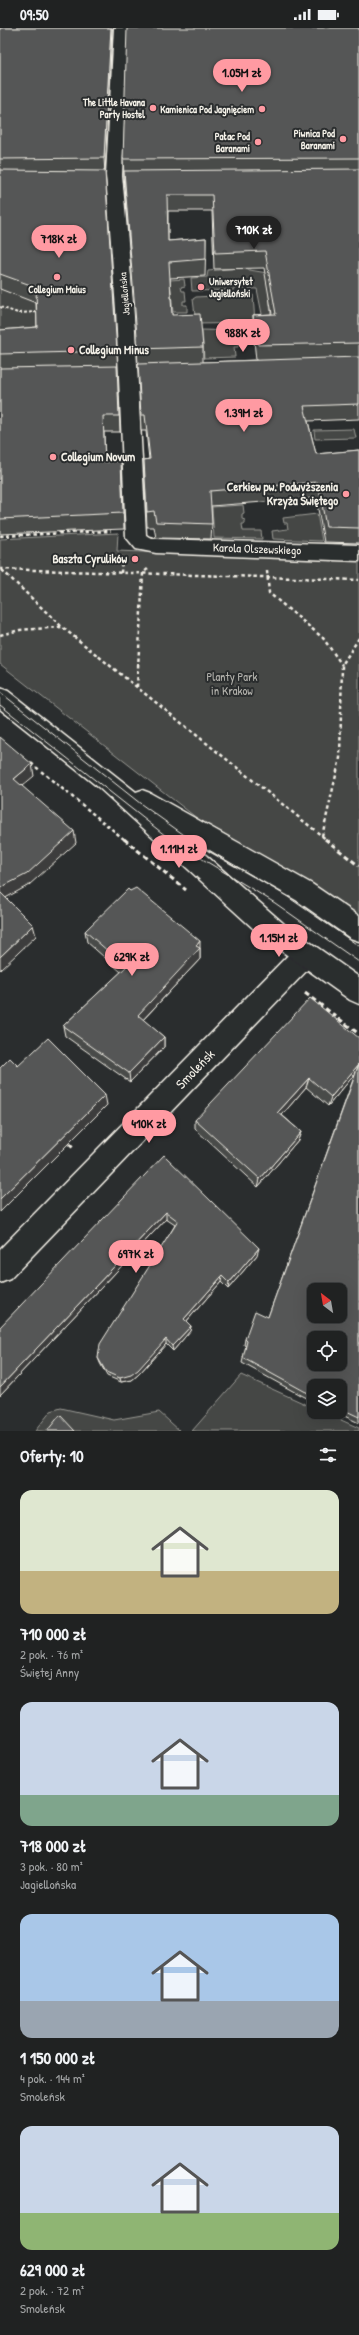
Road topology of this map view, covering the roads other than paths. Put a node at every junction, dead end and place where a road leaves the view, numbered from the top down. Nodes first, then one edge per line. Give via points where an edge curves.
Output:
1 (121, 28) edge
2 (359, 553) edge
3 (155, 555) joint
4 (0, 697) edge
5 (106, 780) junction
6 (359, 930) edge
7 (306, 955) junction
8 (359, 992) edge
9 (0, 1269) edge

1 - 3 street, Jagiellońska via 114,181 125,310 135,530 136,537
2 - 3 street, Karola Olszewskiego
4 - 5 street
5 - 6 street via 304,892
5 - 7 street via 275,932
7 - 8 street
7 - 9 street, Smoleńsk

